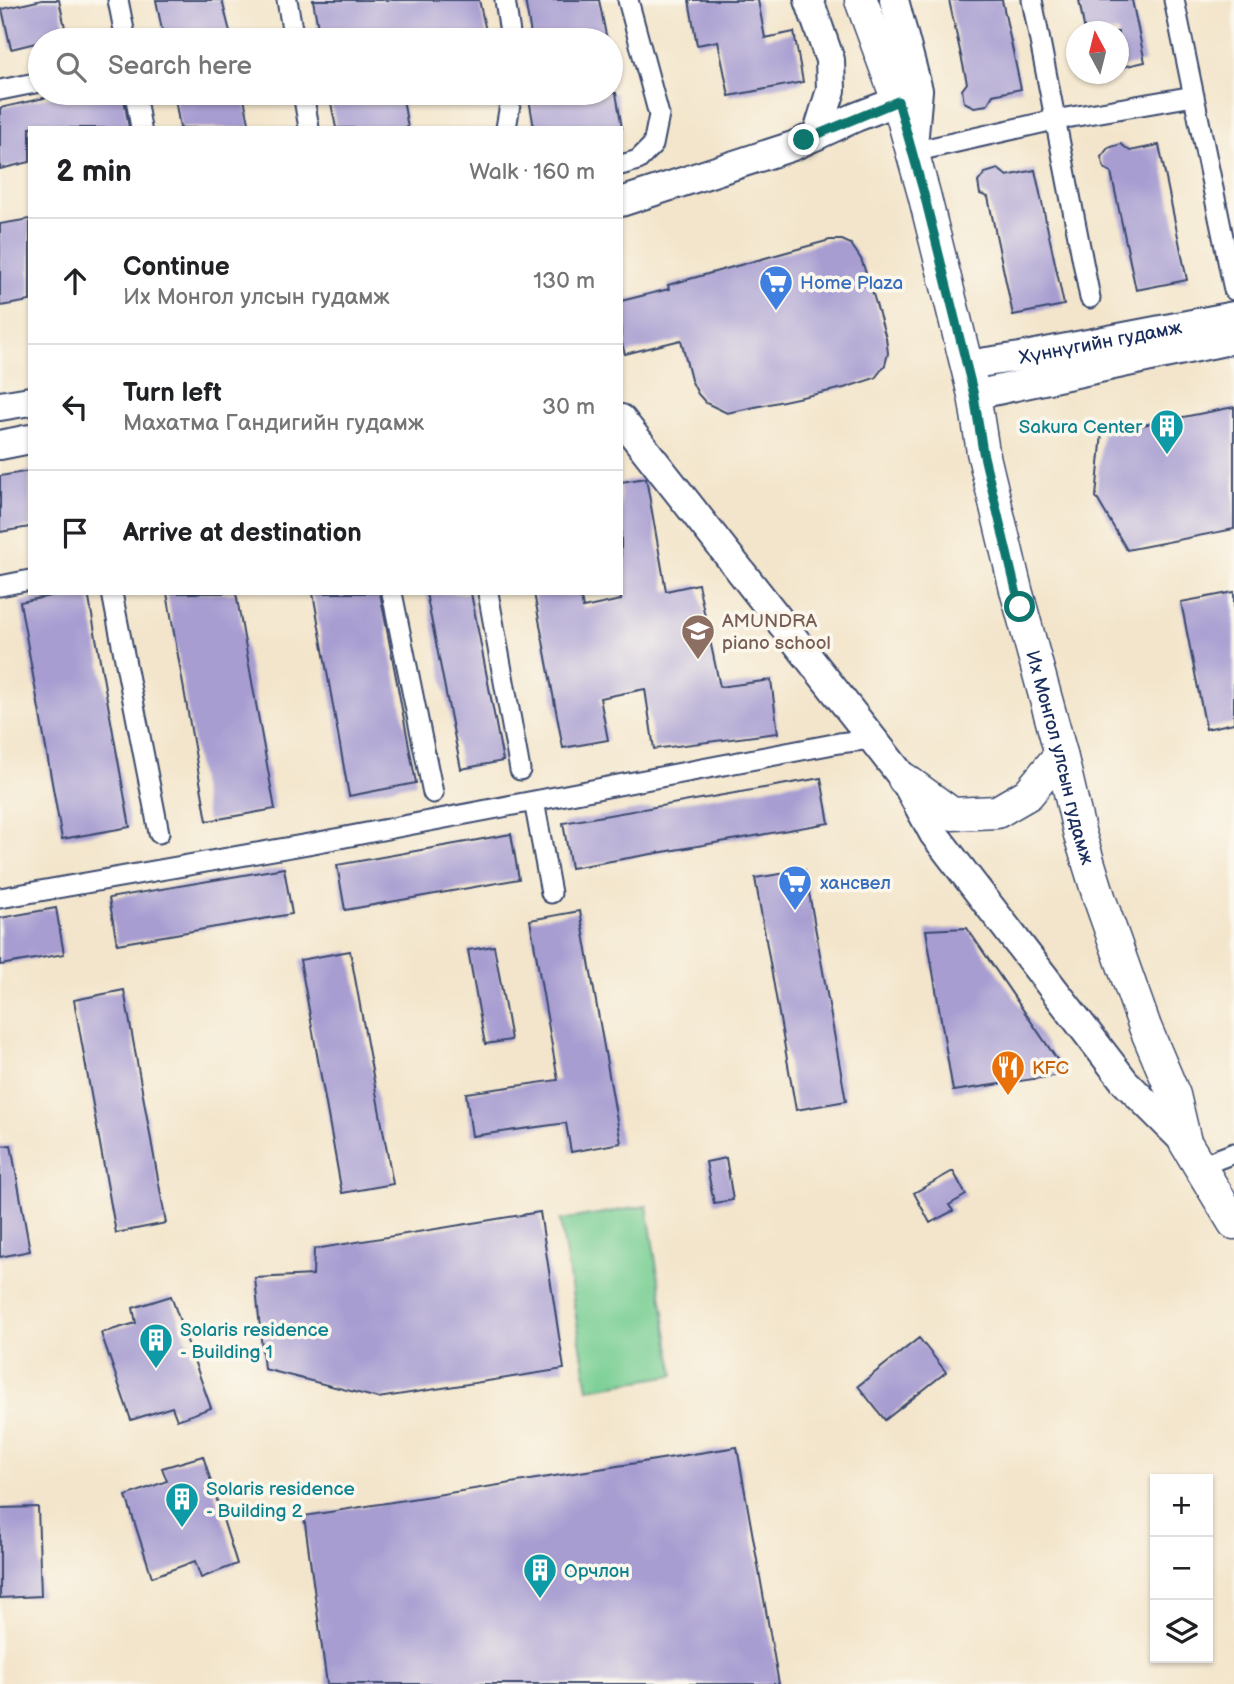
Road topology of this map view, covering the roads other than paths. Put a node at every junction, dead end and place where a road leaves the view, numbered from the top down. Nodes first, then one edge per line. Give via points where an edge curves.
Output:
1 (118, 0) edge
2 (287, 0) edge
3 (505, 0) edge
4 (628, 0) edge
5 (809, 0) edge
6 (861, 0) edge
7 (894, 0) edge
8 (1032, 0) edge
9 (1174, 0) edge
10 (123, 28) edge
11 (292, 28) edge
12 (509, 28) edge
13 (28, 84) edge
14 (0, 90) edge
15 (1194, 96) junction
16 (898, 101) junction
17 (137, 105) edge
18 (305, 105) edge
19 (510, 105) edge
20 (1054, 120) junction
21 (141, 126) edge
22 (309, 126) edge
23 (506, 126) edge
24 (817, 135) junction
25 (913, 152) junction
26 (623, 164) edge
27 (625, 203) edge
28 (1234, 290) edge
29 (1090, 298) dead end
30 (1234, 316) edge
31 (1234, 339) edge
32 (966, 365) junction
33 (974, 395) junction
34 (28, 401) edge
35 (0, 406) edge
36 (623, 422) edge
37 (28, 439) edge
38 (0, 445) edge
39 (28, 580) edge
40 (0, 586) edge
41 (112, 595) edge
42 (392, 595) edge
43 (488, 595) edge
44 (872, 739) junction
45 (1061, 754) junction
46 (520, 770) dead end
47 (904, 779) junction
48 (433, 793) dead end
49 (534, 802) junction
50 (159, 833) dead end
51 (551, 893) dead end
52 (0, 898) edge
53 (1234, 1153) edge
54 (1192, 1154) junction
55 (1234, 1223) edge

1 - 10 street
2 - 11 street
3 - 12 street
4 - 26 street via 659,115 653,145 638,160
5 - 24 main road via 831,60 831,90
6 - 16 main road, Их Монгол улсын гудамж
7 - 25 main road via 918,90
8 - 20 street
9 - 15 street
13 - 14 street
15 - 20 street
15 - 28 street
16 - 24 main road
16 - 25 main road, Их Монгол улсын гудамж
17 - 21 street
18 - 22 street
19 - 23 street
20 - 25 street
20 - 29 street
24 - 27 main road
25 - 32 main road, Их Монгол улсын гудамж
30 - 32 main road, Хүннүгийн гудамж
31 - 33 main road, Хүннүгийн гудамж
32 - 33 main road, Их Монгол улсын гудамж
33 - 45 main road, Их Монгол улсын гудамж via 1016,590
34 - 35 main road
36 - 44 main road, Их Монгол улсын гудамж
37 - 38 main road
39 - 40 street
41 - 50 street
42 - 48 street
43 - 46 street
44 - 47 main road, Их Монгол улсын гудамж
44 - 49 street
45 - 47 main road via 1028,794 996,812 952,814
45 - 54 main road, Их Монгол улсын гудамж via 1096,887
47 - 54 main road, Их Монгол улсын гудамж via 934,834 1125,1082
49 - 51 street
49 - 52 street
53 - 54 street
54 - 55 main road, Их Монгол улсын гудамж

